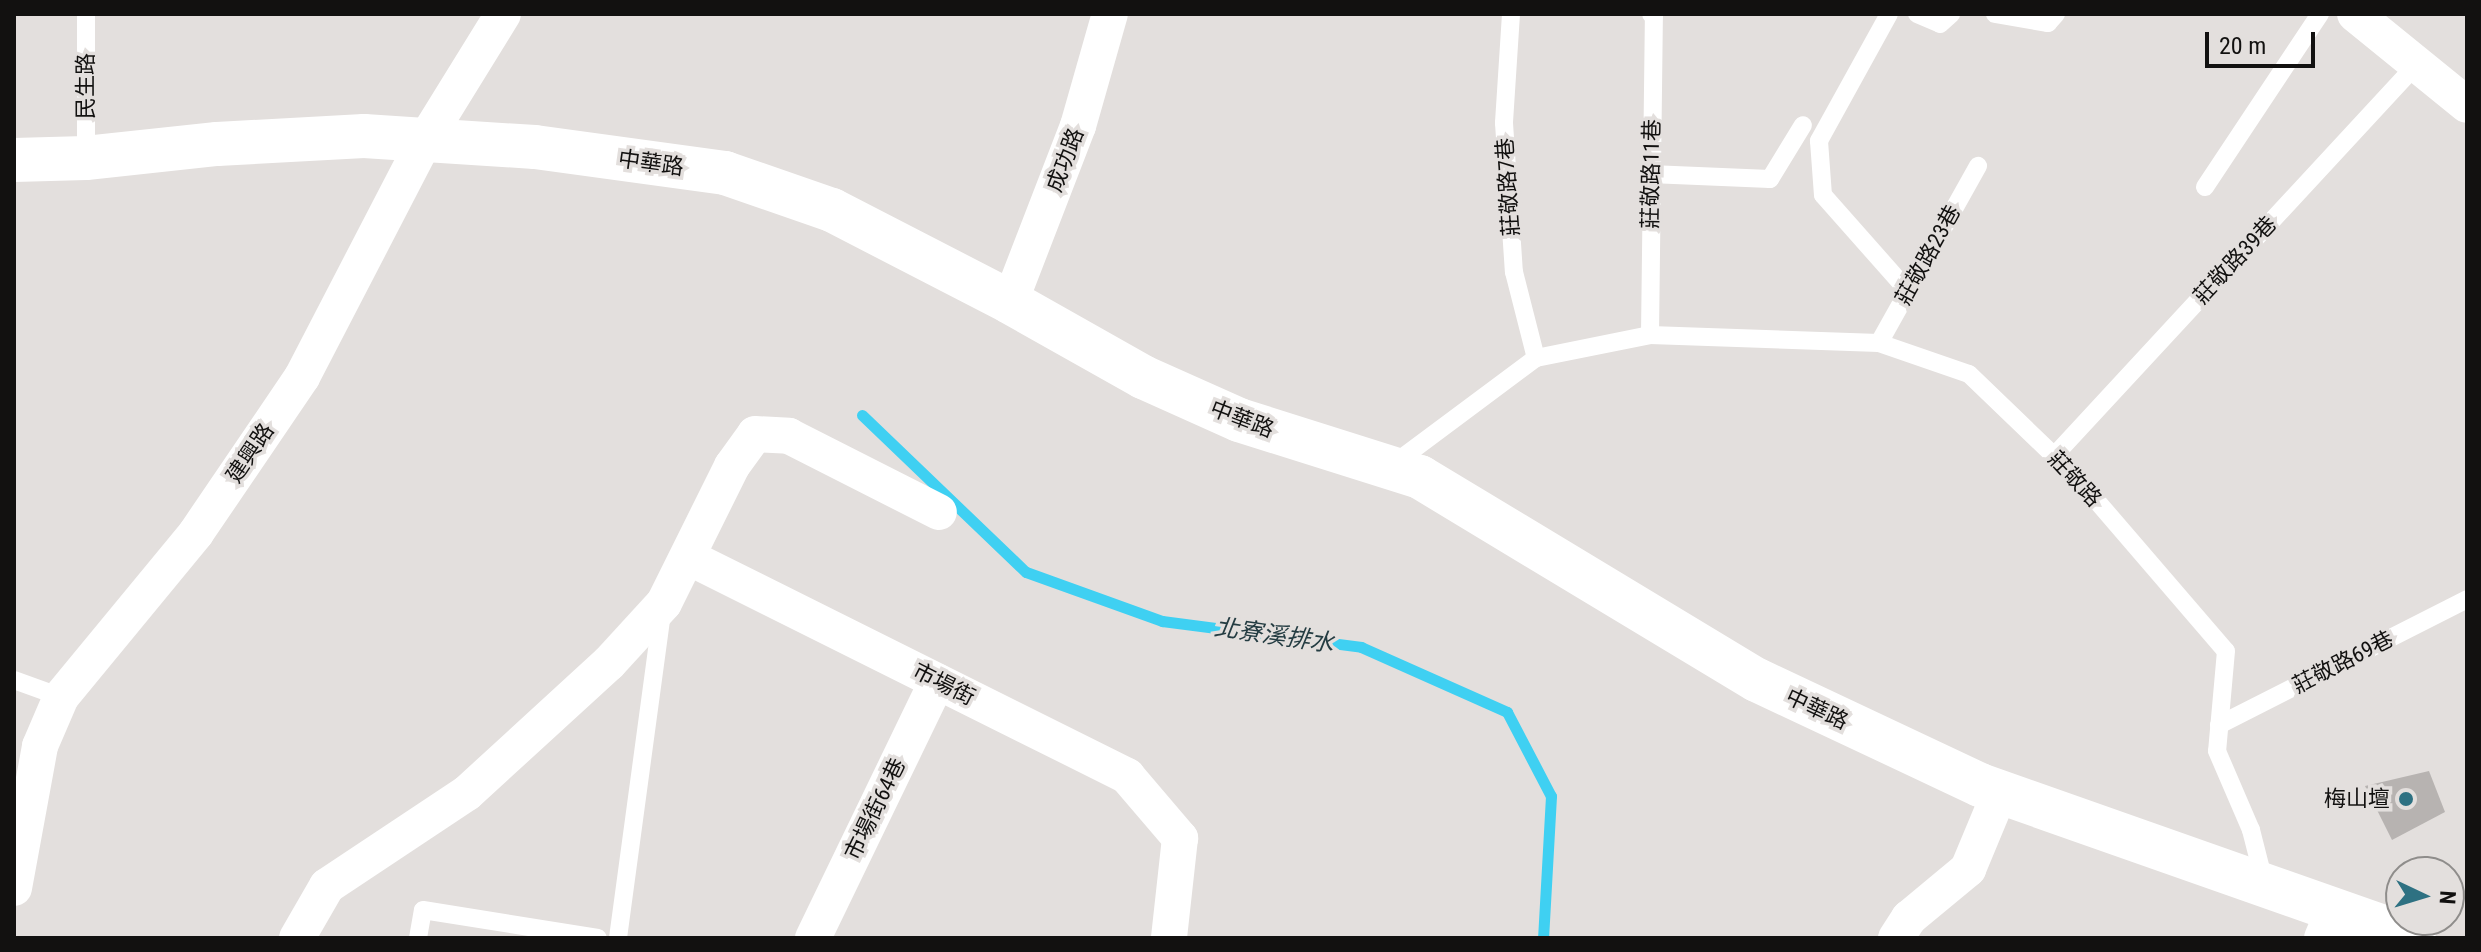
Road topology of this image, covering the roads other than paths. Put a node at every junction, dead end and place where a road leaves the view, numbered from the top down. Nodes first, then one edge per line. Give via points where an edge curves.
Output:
1 (86, 14) edge
2 (503, 14) edge
3 (1110, 14) edge
4 (1511, 14) edge
5 (1651, 14) edge
6 (1889, 14) edge
7 (1917, 14) edge
8 (1951, 14) edge
9 (1995, 14) edge
10 (2056, 14) edge
11 (2320, 14) edge
12 (2355, 14) edge
13 (2417, 64) junction
14 (2467, 105) edge
15 (1803, 125) dead end
16 (424, 142) junction
17 (86, 158) junction
18 (14, 160) edge
19 (1978, 166) dead end
20 (1650, 174) junction
21 (2205, 187) dead end
22 (1908, 291) junction
23 (1010, 302) junction
24 (1650, 335) junction
25 (1879, 343) junction
26 (1536, 358) junction
27 (2054, 456) junction
28 (1389, 468) junction
29 (939, 512) dead end
30 (688, 557) junction
31 (2467, 599) edge
32 (664, 603) junction
33 (14, 680) edge
34 (937, 681) junction
35 (61, 697) junction
36 (2219, 725) junction
37 (2000, 792) junction
38 (2265, 886) junction
39 (14, 888) edge
40 (2328, 924) edge
41 (297, 938) edge
42 (418, 938) edge
43 (598, 938) edge
44 (618, 938) edge
45 (813, 938) edge
46 (1169, 938) edge
47 (1896, 938) edge
48 (2414, 938) edge

1 - 17 lane, 民生路
2 - 16 street, 建興路
3 - 23 street, 成功路 via 1078,126
4 - 26 lane, 莊敬路7巷 via 1504,123 1514,272
5 - 20 lane, 莊敬路11巷
6 - 22 lane via 1819,141 1823,195
7 - 8 lane via 1940,24
9 - 10 lane via 2048,23
11 - 21 lane
12 - 13 street
13 - 14 street
13 - 27 lane, 莊敬路39巷
15 - 20 lane via 1770,179
16 - 17 street, 中華路 via 364,136
16 - 23 street, 中華路 via 535,147 725,173 832,210
16 - 35 street, 建興路 via 302,377 196,533
17 - 18 street, 中華路
19 - 22 lane, 莊敬路23巷
20 - 24 lane, 莊敬路11巷
22 - 25 lane, 莊敬路23巷
23 - 28 street, 中華路 via 1143,377 1239,420
24 - 25 lane, 莊敬路
24 - 26 lane, 莊敬路
25 - 27 lane, 莊敬路 via 1969,374
26 - 28 lane
27 - 36 lane, 莊敬路 via 2226,651
28 - 37 street, 中華路 via 1420,477 1757,680
29 - 30 street via 789,436 755,434 732,466
30 - 32 street
30 - 34 street, 市場街
31 - 36 lane, 莊敬路69巷
32 - 41 street via 609,663 467,793 327,886
32 - 44 lane
33 - 35 lane
34 - 45 street, 市場街64巷
34 - 46 street, 市場街 via 1127,776 1180,838
35 - 39 street, 建興路 via 40,746
36 - 38 lane, 莊敬路 via 2217,751 2251,830
37 - 38 street, 中華路
37 - 47 street via 1968,869 1909,918
38 - 40 street, 中華路
40 - 48 street, 中華路
42 - 43 lane via 423,910

